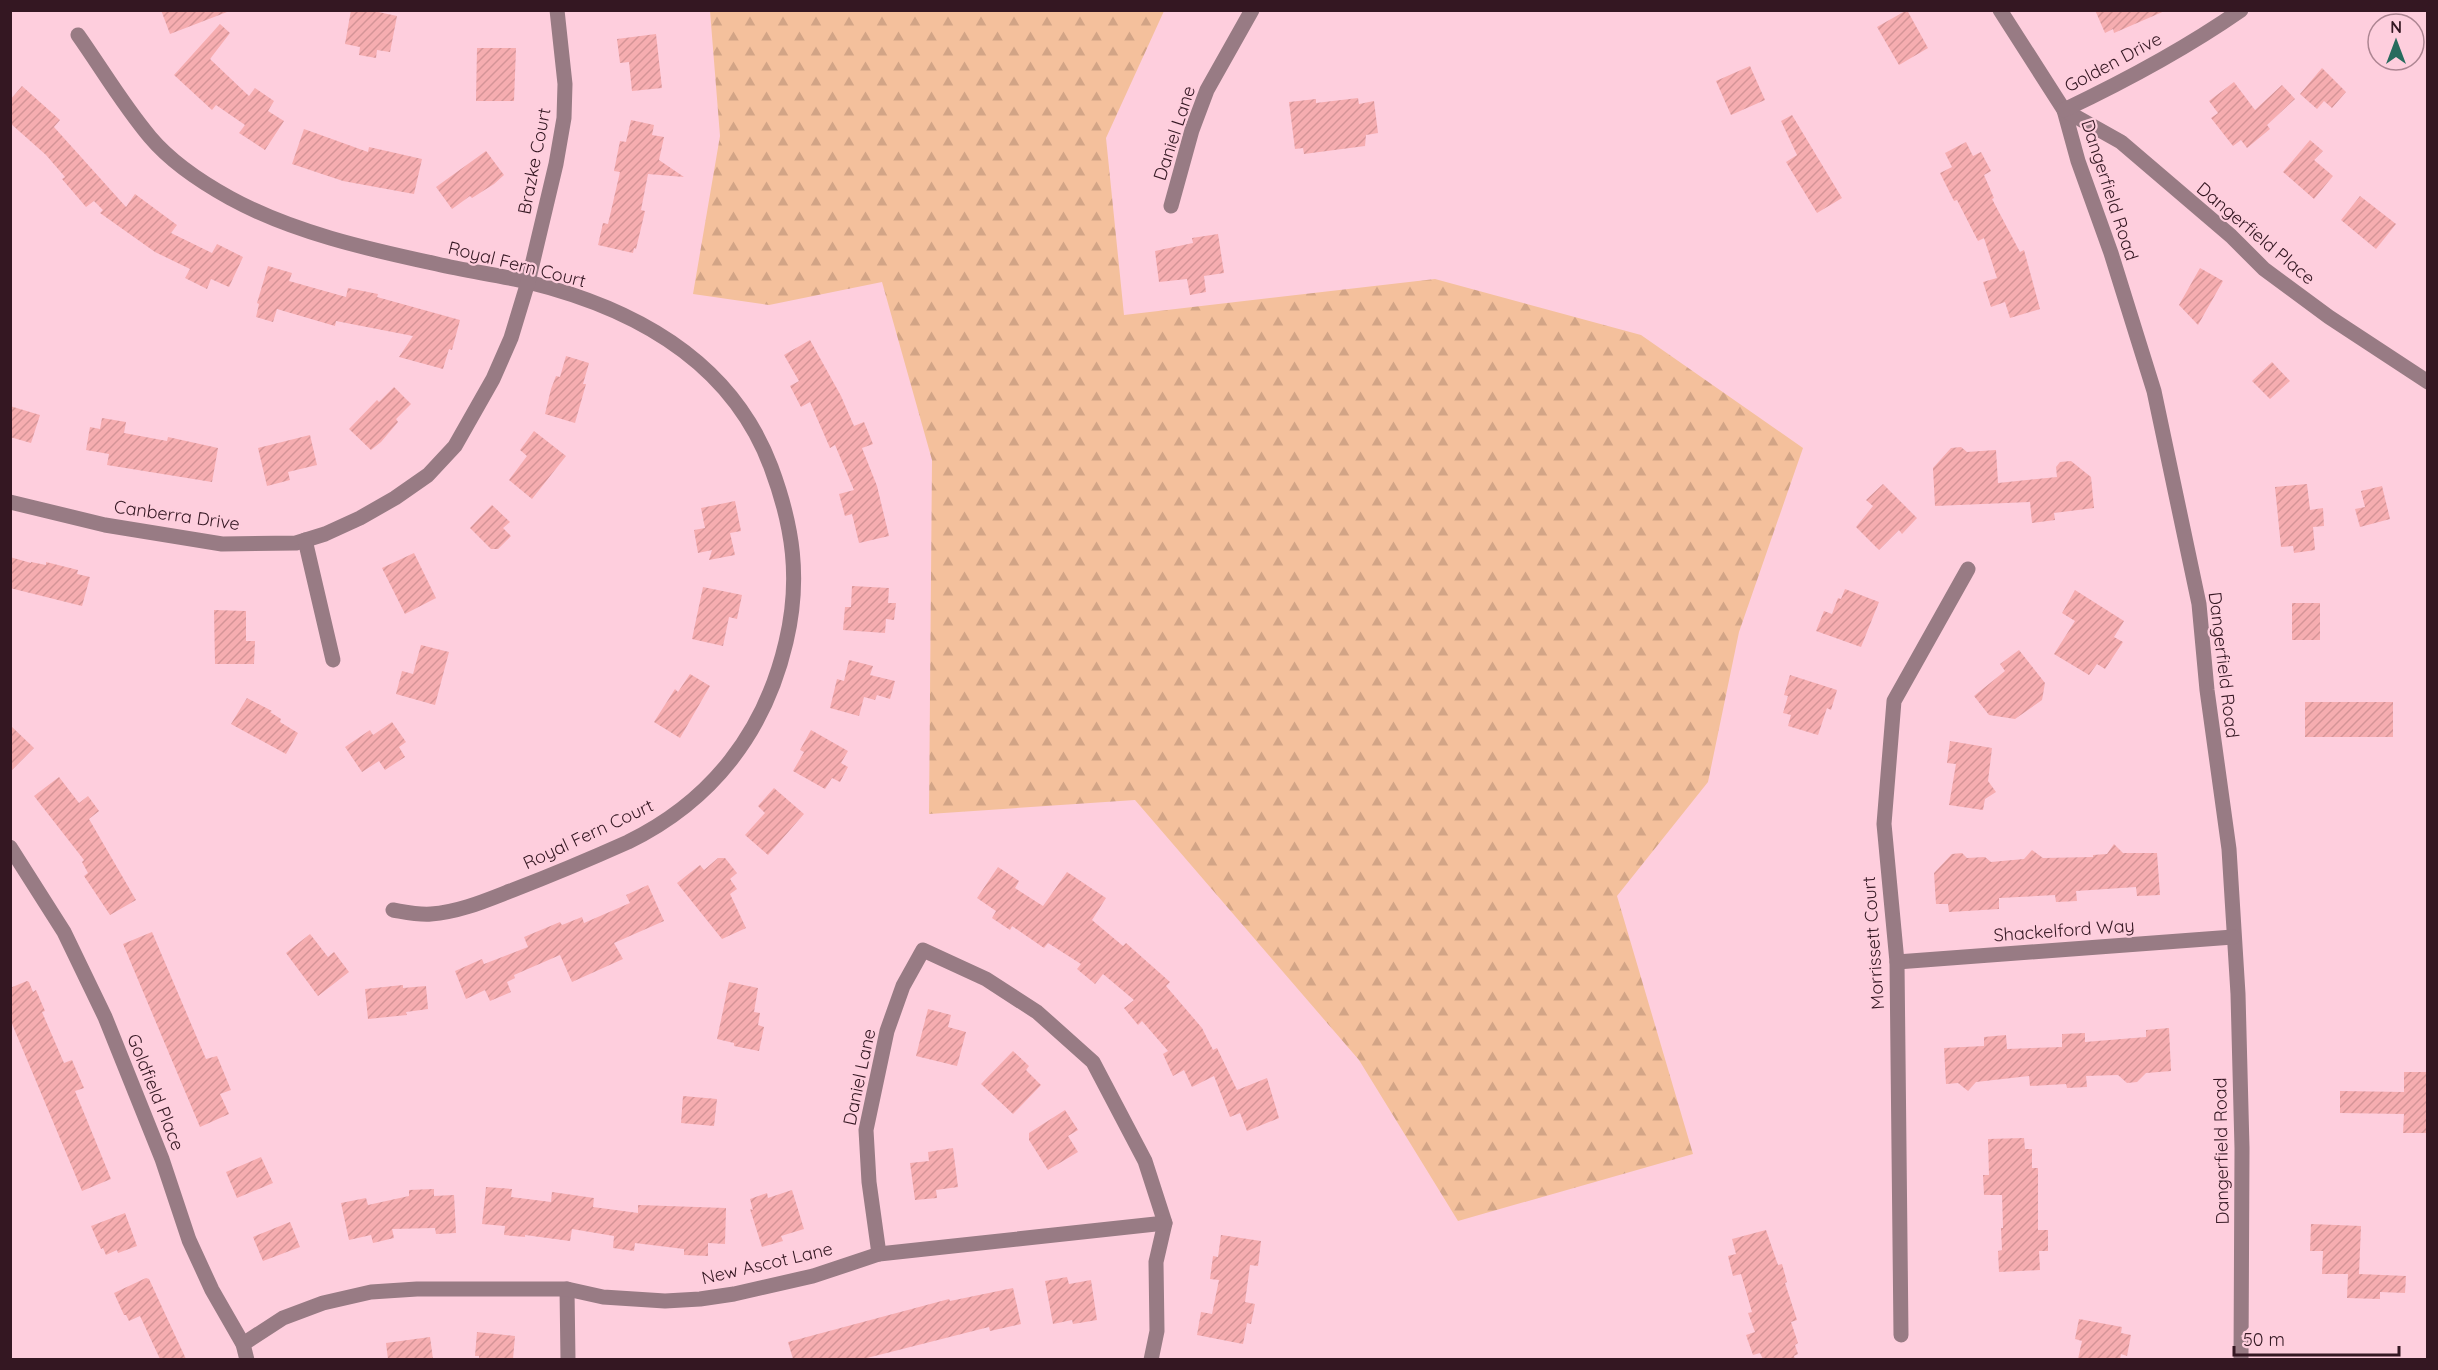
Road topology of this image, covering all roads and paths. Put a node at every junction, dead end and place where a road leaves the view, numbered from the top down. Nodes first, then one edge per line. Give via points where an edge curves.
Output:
1 (557, 10) edge
2 (1252, 10) edge
3 (2000, 10) edge
4 (2241, 10) edge
5 (78, 35) dead end
6 (2064, 110) junction
7 (1171, 206) dead end
8 (528, 282) junction
9 (2427, 382) edge
10 (10, 502) edge
11 (305, 540) junction
12 (1968, 569) dead end
13 (333, 660) dead end
14 (10, 846) edge
15 (393, 910) dead end
16 (2234, 937) junction
17 (1897, 962) junction
18 (1165, 1223) junction
19 (879, 1254) junction
20 (567, 1289) junction
21 (1902, 1335) dead end
22 (243, 1344) junction
23 (247, 1359) edge
24 (568, 1359) edge
25 (1151, 1359) edge
26 (2241, 1359) edge

1 - 8 street, Brazke Court via 565,84 564,118
2 - 7 street, Daniel Lane via 1207,90
3 - 6 street, Dangerfield Road
4 - 6 street, Golden Drive via 2150,67
5 - 8 street, Royal Fern Court via 151,138 191,174 229,198 291,225 349,242 433,264
6 - 9 street, Dangerfield Place via 2121,142 2272,275
6 - 16 street, Dangerfield Road via 2154,391 2179,504 2199,604 2229,849
8 - 11 street, Canberra Drive via 494,379 455,446 428,475 395,498 360,518
8 - 15 street, Royal Fern Court via 624,314 699,362 726,387 752,425 768,459 790,525 794,597 788,635 767,702 741,748 694,799 662,823 589,859 458,910 430,914
10 - 11 street, Canberra Drive via 105,525 222,544
11 - 13 street
12 - 17 street, Morrissett Court via 1894,701 1884,824
14 - 22 street, Goldfield Place via 80,963 162,1160 189,1240
16 - 17 street, Shackelford Way
16 - 26 street, Dangerfield Road via 2242,1149
17 - 21 street, Morrissett Court
18 - 19 street, New Ascot Lane
18 - 19 street, Daniel Lane via 1145,1161 1093,1062 1037,1012 986,979 923,950 903,986 887,1031 866,1130
18 - 25 street via 1156,1262 1157,1331
19 - 20 street, New Ascot Lane via 813,1276 700,1299 603,1297
20 - 22 street, New Ascot Lane via 371,1292 323,1303 283,1318
20 - 24 street
22 - 23 street, Goldfield Place

